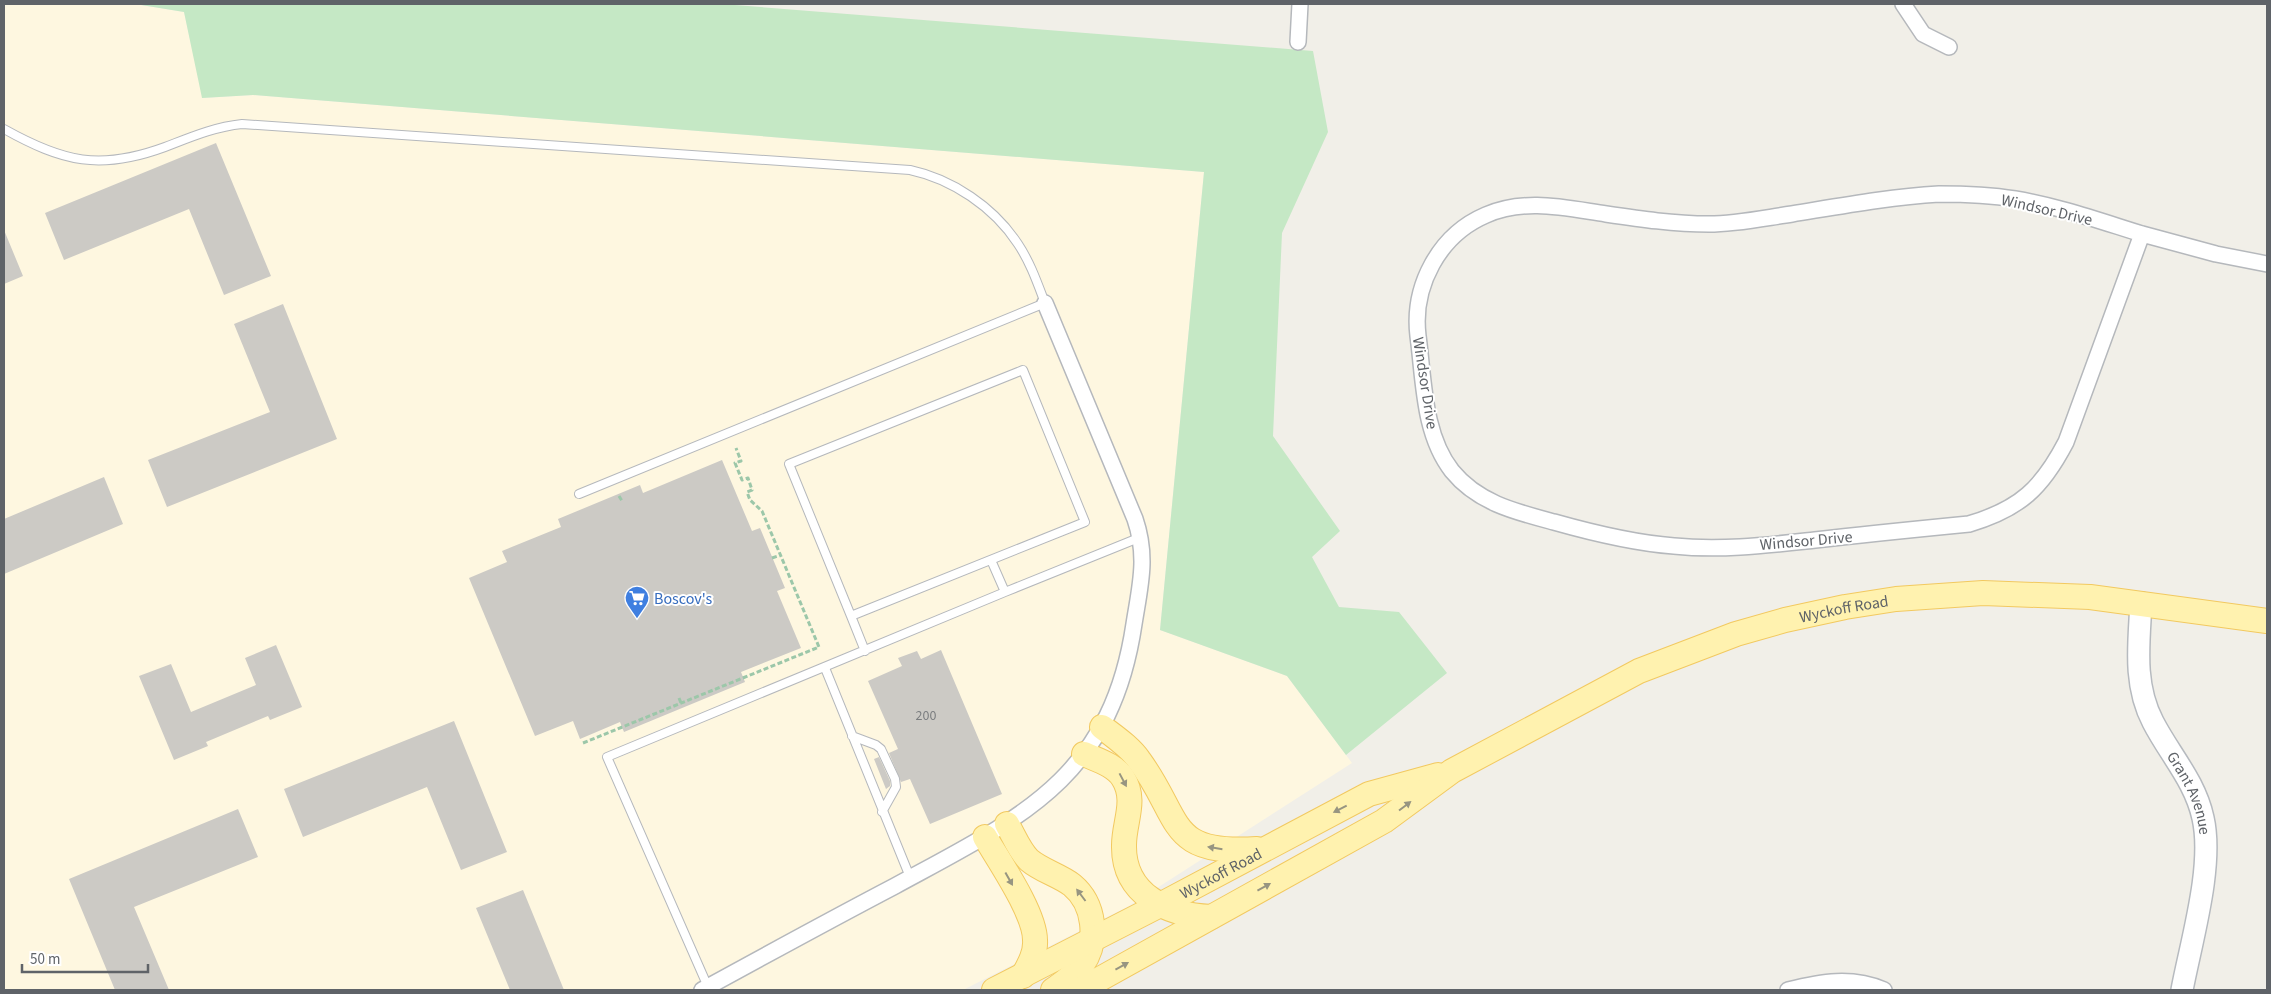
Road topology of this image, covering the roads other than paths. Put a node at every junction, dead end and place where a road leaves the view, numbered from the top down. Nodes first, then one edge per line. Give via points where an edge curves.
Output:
1 (1300, 4) edge
2 (1903, 4) edge
3 (1298, 42) dead end
4 (1949, 47) dead end
5 (4, 129) edge
6 (2142, 234) junction
7 (2267, 264) edge
8 (1045, 303) junction
9 (579, 494) dead end
10 (1141, 537) junction
11 (991, 560) junction
12 (1004, 592) junction
13 (2142, 603) junction
14 (851, 616) junction
15 (2267, 621) edge
16 (865, 651) junction
17 (824, 668) junction
18 (1102, 727) junction
19 (852, 736) junction
20 (1084, 754) junction
21 (1452, 771) junction
22 (882, 812) junction
23 (1007, 824) junction
24 (985, 837) junction
25 (1264, 848) junction
26 (910, 877) junction
27 (1160, 906) junction
28 (1211, 917) junction
29 (1091, 941) junction
30 (1022, 976) junction
31 (1824, 986) edge
32 (705, 989) edge
33 (994, 990) edge
34 (1053, 990) edge
35 (1080, 990) edge
36 (1788, 990) edge
37 (1884, 990) edge
38 (2182, 990) edge

1 - 3 street
2 - 4 street via 1923,34
5 - 8 lane via 58,155 97,162 140,155 210,129 242,124 910,170 928,174 959,189 1002,224 1025,256
6 - 6 street, Windsor Drive via 2073,424 2054,466 2031,494 2011,508 1969,524 1714,548 1618,538 1490,502 1460,480 1444,460 1434,438 1417,326 1418,302 1424,279 1437,256 1456,234 1484,216 1506,208 1545,205 1663,222 1711,224 1902,196 1975,194 2053,207
6 - 7 street, Windsor Drive
8 - 9 lane
8 - 10 street
10 - 12 lane
10 - 18 street via 1143,567 1131,647 1122,684
11 - 12 lane
11 - 14 lane
11 - 14 lane via 1085,522 1023,370 789,464
12 - 16 lane
13 - 15 main road, Wyckoff Road
13 - 21 main road, Wyckoff Road via 2041,593 1983,592 1896,599 1785,620 1718,640 1639,671
13 - 38 street, Grant Avenue via 2138,661 2141,691 2153,722 2195,792 2205,828 2204,874
14 - 16 lane
16 - 17 lane
17 - 19 lane
17 - 32 lane via 608,758
18 - 20 street
25 -> 18 main road via 1219,849 1190,840 1178,826 1139,759
19 - 22 lane
19 - 22 lane via 879,746 896,779 896,788
20 - 23 street via 1051,789
20 -> 27 main road via 1113,768 1124,779 1130,809 1124,846 1127,866 1137,886
21 -> 25 main road, Wyckoff Road via 1369,794
28 -> 21 main road, Wyckoff Road via 1384,822
22 - 26 lane
23 - 24 street
29 -> 23 main road via 1092,918 1080,893 1068,882 1030,860
24 - 26 street
24 -> 30 main road via 1022,903 1034,933 1036,941 1032,958
25 - 27 main road, Wyckoff Road
26 - 32 street
27 - 28 main road via 1184,914
27 - 29 main road, Wyckoff Road
35 -> 28 main road, Wyckoff Road
29 - 30 main road, Wyckoff Road
29 - 34 main road via 1081,967
30 - 33 main road, Wyckoff Road
31 - 36 street
31 - 37 street via 1849,981

